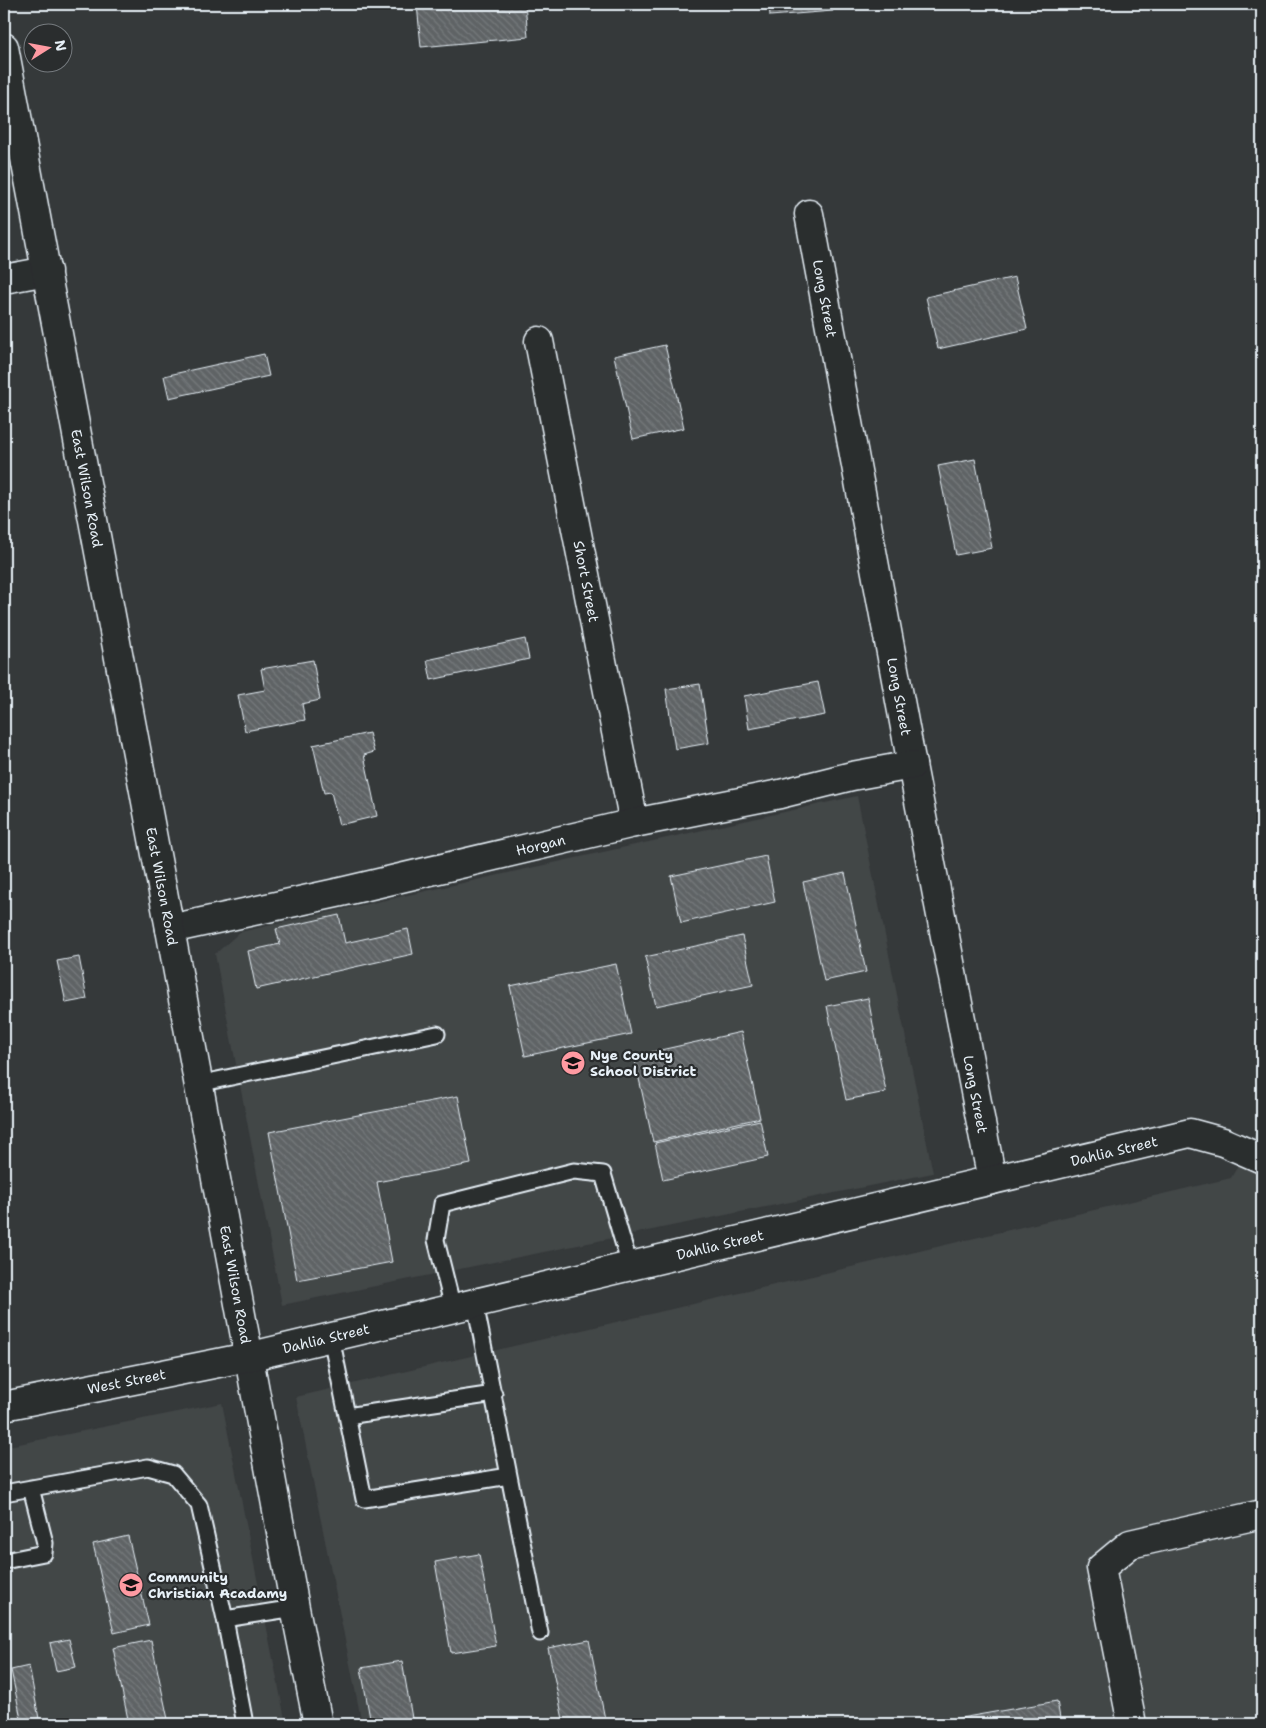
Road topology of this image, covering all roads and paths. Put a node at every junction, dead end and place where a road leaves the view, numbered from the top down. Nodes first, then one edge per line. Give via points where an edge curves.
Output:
1 (4, 48) edge
2 (809, 214) dead end
3 (47, 271) junction
4 (4, 279) edge
5 (539, 341) dead end
6 (912, 765) junction
7 (634, 823) junction
8 (170, 929) junction
9 (437, 1034) dead end
10 (198, 1084) junction
11 (1262, 1159) edge
12 (992, 1180) junction
13 (630, 1266) junction
14 (464, 1305) junction
15 (331, 1337) junction
16 (248, 1356) junction
17 (494, 1394) junction
18 (4, 1406) edge
19 (346, 1416) junction
20 (510, 1476) junction
21 (31, 1488) junction
22 (4, 1493) edge
23 (1262, 1514) edge
24 (4, 1561) edge
25 (295, 1608) junction
26 (225, 1619) junction
27 (540, 1633) dead end
28 (245, 1724) edge
29 (318, 1724) edge
30 (1132, 1724) edge

1 - 3 street, East Wilson Road
2 - 6 street, Long Street
3 - 4 street
3 - 8 street, East Wilson Road
5 - 7 street, Short Street
6 - 7 street, Horgan
6 - 12 street, Long Street
7 - 8 street, Horgan
8 - 10 street, East Wilson Road
9 - 10 lane
10 - 16 street, East Wilson Road
11 - 12 street, Dahlia Street via 1223,1142 1190,1133
12 - 13 street, Dahlia Street
13 - 14 street, Dahlia Street
13 - 14 lane via 602,1174 574,1171 442,1204 436,1240
14 - 15 street, Dahlia Street
14 - 17 lane
15 - 16 street, Dahlia Street
15 - 19 lane
16 - 18 street, West Street
16 - 25 street, East Wilson Road
17 - 19 lane
17 - 20 lane
19 - 20 lane via 364,1499
20 - 27 lane
21 - 22 lane
21 - 24 lane via 45,1543 44,1554
21 - 26 lane via 148,1467 173,1474 199,1505
23 - 30 street via 1130,1544 1101,1568
25 - 26 lane
25 - 29 street, East Wilson Road
26 - 28 lane

